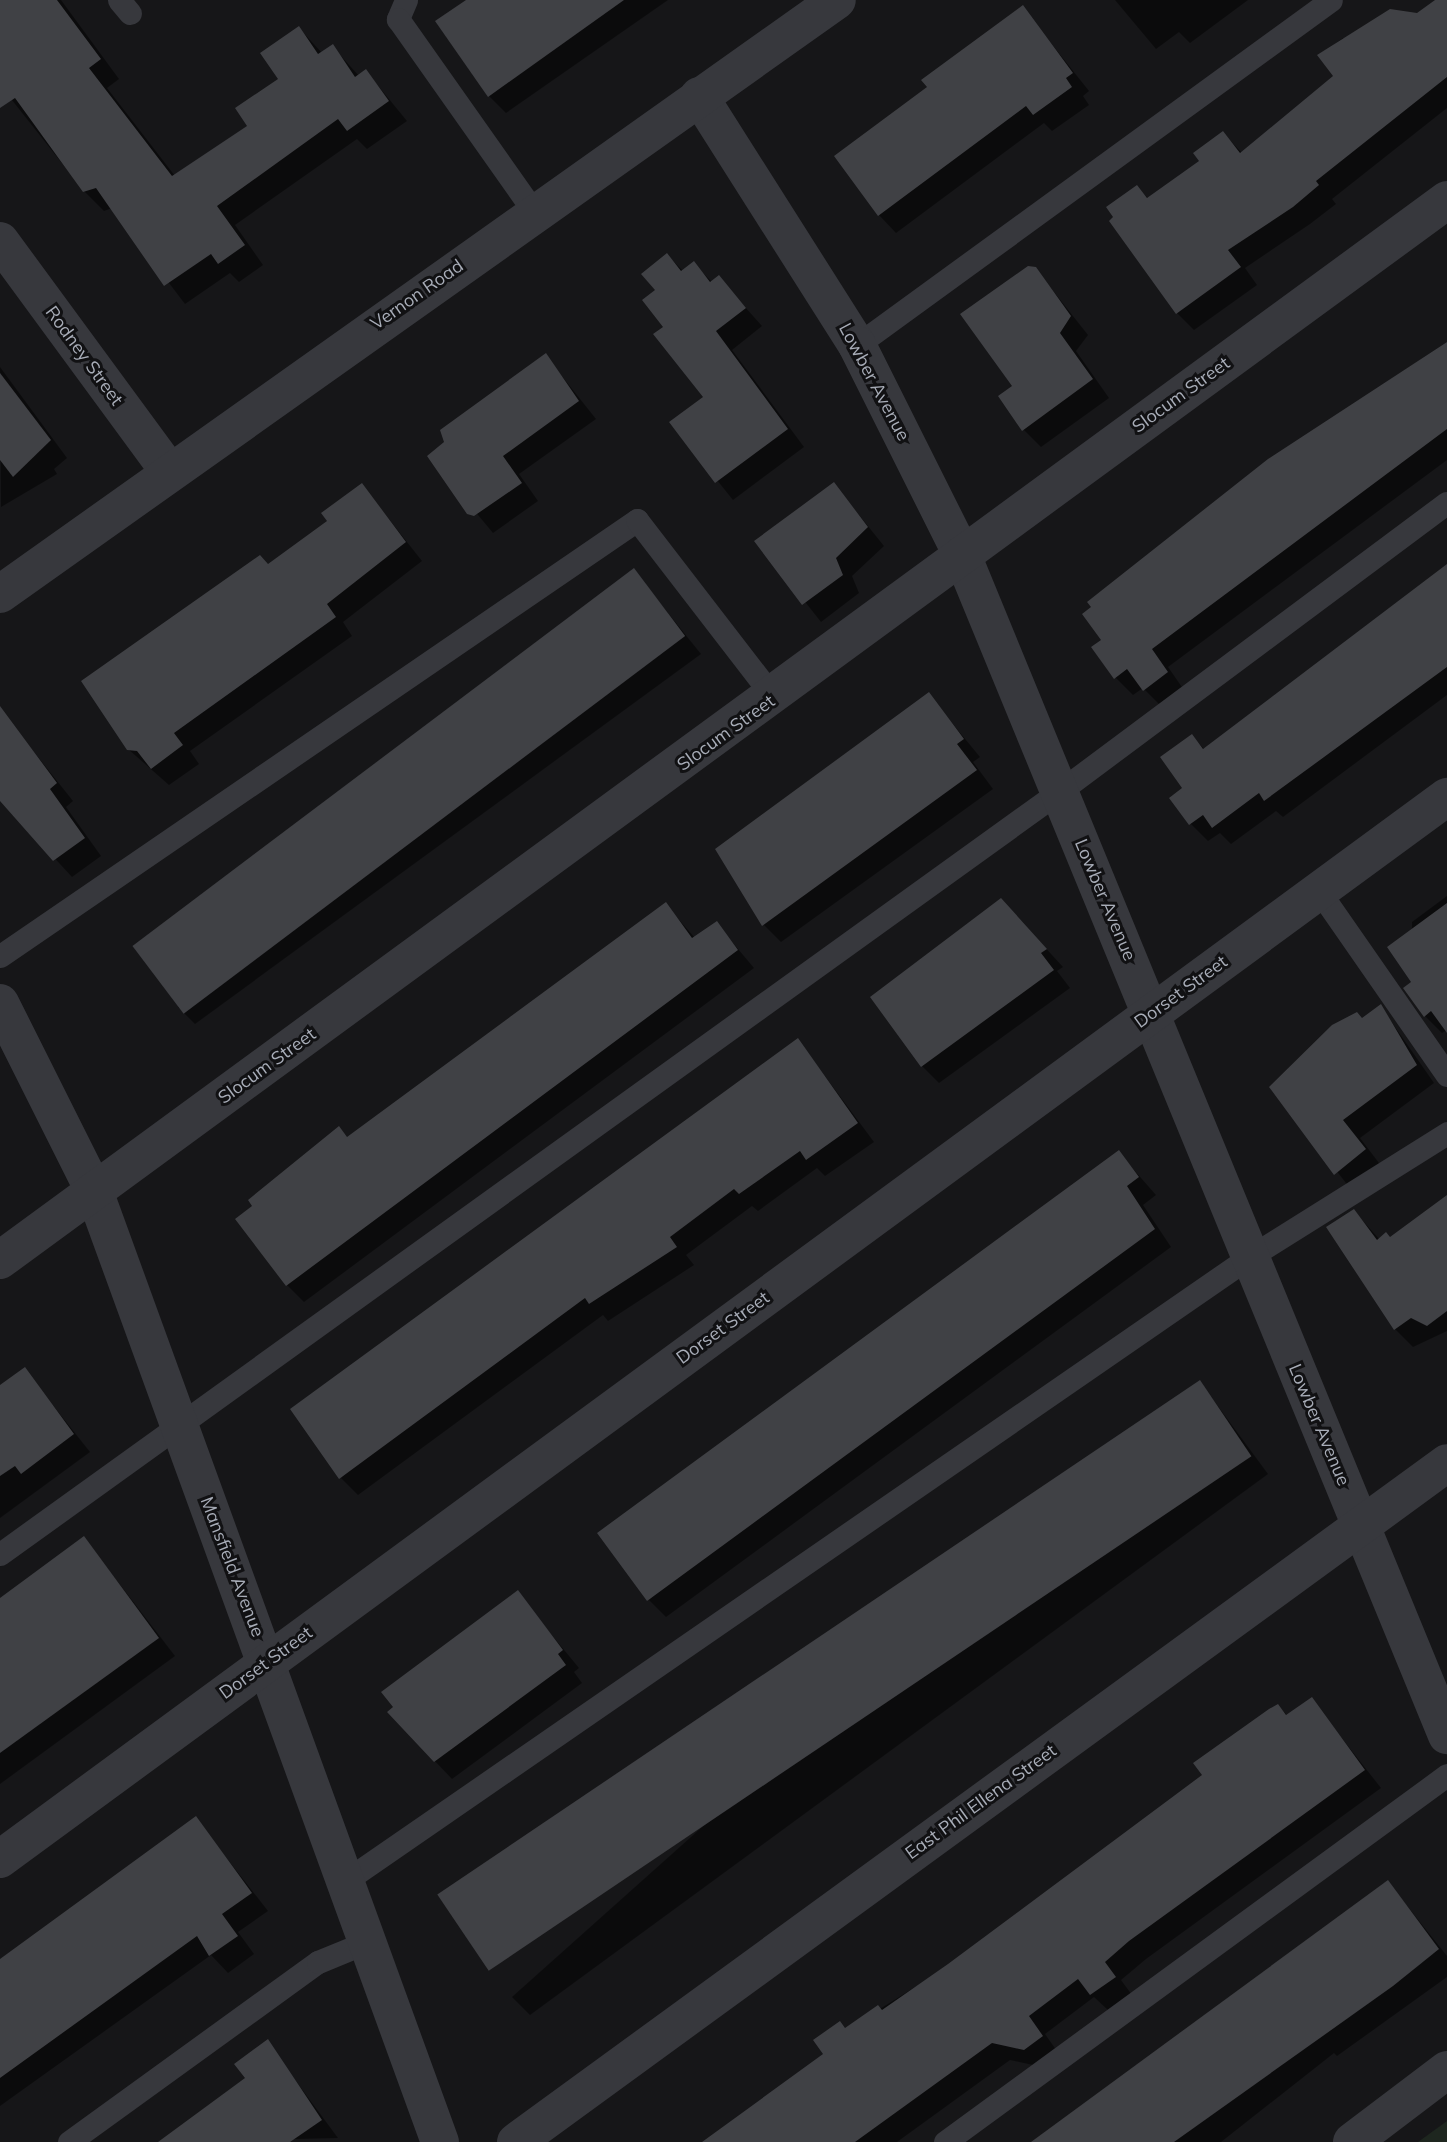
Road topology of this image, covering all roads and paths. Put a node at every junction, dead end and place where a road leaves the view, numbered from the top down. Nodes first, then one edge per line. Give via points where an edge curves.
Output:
1 (405, 0) edge
2 (837, 0) edge
3 (1331, 0) edge
4 (699, 96) junction
5 (1447, 200) edge
6 (534, 212) junction
7 (0, 241) edge
8 (857, 345) junction
9 (169, 471) junction
10 (1447, 503) edge
11 (962, 555) junction
12 (1, 590) edge
13 (775, 698) junction
14 (1059, 791) junction
15 (1447, 797) edge
16 (1319, 891) junction
17 (0, 956) edge
18 (0, 1003) edge
19 (1152, 1014) junction
20 (1447, 1075) edge
21 (1447, 1133) edge
22 (94, 1191) junction
23 (1248, 1258) junction
24 (0, 1260) edge
25 (178, 1423) junction
26 (1447, 1463) edge
27 (1362, 1525) junction
28 (0, 1554) edge
29 (268, 1662) junction
30 (1447, 1735) edge
31 (1447, 1775) edge
32 (0, 1858) edge
33 (348, 1879) junction
34 (369, 1941) junction
35 (1447, 2070) edge
36 (69, 2142) edge
37 (440, 2142) edge
38 (516, 2142) edge
39 (945, 2142) edge
40 (1352, 2142) edge

1 - 6 lane via 398,19
2 - 4 street, Vernon Road
3 - 8 lane
4 - 6 street, Vernon Road
4 - 8 street, Lowber Avenue
5 - 11 street, Slocum Street
6 - 9 street, Vernon Road
7 - 9 street, Rodney Street
8 - 11 street, Lowber Avenue
9 - 12 street, Vernon Road
10 - 14 lane
11 - 13 street, Slocum Street
11 - 14 street, Lowber Avenue
13 - 17 lane via 636,520
13 - 22 street, Slocum Street
14 - 19 street, Lowber Avenue
14 - 25 lane
15 - 16 street, Dorset Street
16 - 19 street, Dorset Street
16 - 20 lane
18 - 22 street, Mansfield Avenue
19 - 23 street, Lowber Avenue
19 - 29 street, Dorset Street
21 - 23 lane
22 - 24 street, Slocum Street
22 - 25 street, Mansfield Avenue
23 - 27 street, Lowber Avenue
23 - 33 lane
25 - 28 lane
25 - 29 street, Mansfield Avenue
26 - 27 street, East Phil Ellena Street
27 - 30 street, Lowber Avenue
27 - 38 street, East Phil Ellena Street
29 - 32 street, Dorset Street
29 - 33 street, Mansfield Avenue
31 - 39 lane
33 - 34 street, Mansfield Avenue
34 - 36 lane via 318,1962
34 - 37 street, Mansfield Avenue
35 - 40 street

